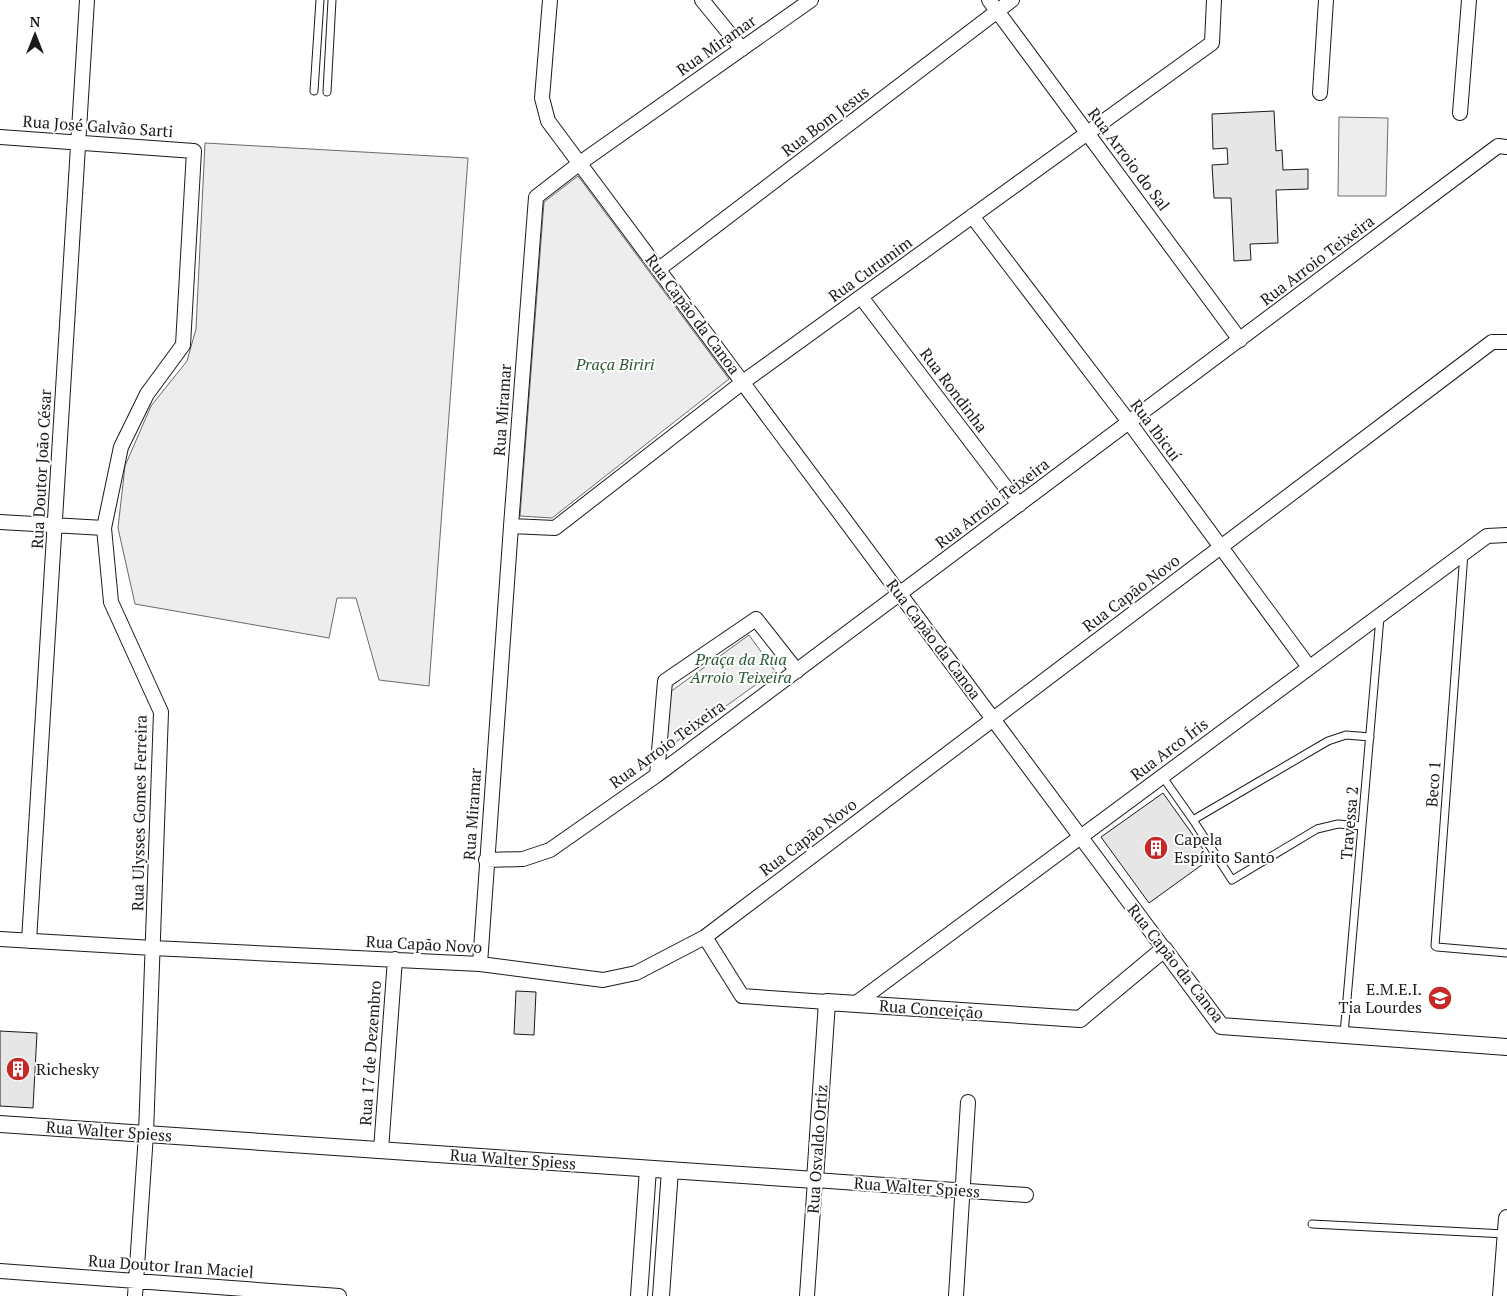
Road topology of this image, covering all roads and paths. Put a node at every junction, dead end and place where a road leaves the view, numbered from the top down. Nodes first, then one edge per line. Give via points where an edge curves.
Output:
1 (87, 0) edge
2 (320, 0) edge
3 (332, 0) edge
4 (550, 0) edge
5 (702, 0) edge
6 (811, 0) edge
7 (1012, 0) edge
8 (1214, 0) edge
9 (1326, 0) edge
10 (1469, 0) edge
11 (993, 6) edge
12 (742, 49) junction
13 (314, 91) dead end
14 (327, 92) dead end
15 (1320, 93) dead end
16 (1460, 113) dead end
17 (1087, 133) junction
18 (0, 137) edge
19 (78, 142) junction
20 (1507, 147) edge
21 (194, 151) joint
22 (580, 162) junction
23 (972, 216) junction
24 (659, 269) junction
25 (861, 297) junction
26 (1240, 340) junction
27 (1507, 342) edge
28 (743, 382) junction
29 (1129, 422) junction
30 (1018, 505) junction
31 (0, 522) edge
32 (55, 525) junction
33 (511, 526) junction
34 (104, 528) junction
35 (1507, 535) edge
36 (1221, 547) junction
37 (1464, 552) junction
38 (900, 594) junction
39 (1380, 614) junction
40 (1310, 667) junction
41 (797, 671) junction
42 (993, 719) junction
43 (1370, 737) junction
44 (657, 775) junction
45 (1162, 776) junction
46 (1193, 820) junction
47 (1362, 826) junction
48 (1080, 837) junction
49 (486, 860) junction
50 (705, 937) junction
51 (0, 939) edge
52 (29, 941) junction
53 (153, 948) junction
54 (1164, 949) junction
55 (1507, 953) edge
56 (395, 960) junction
57 (480, 964) junction
58 (827, 1002) junction
59 (855, 1004) junction
60 (1344, 1035) junction
61 (1507, 1047) edge
62 (968, 1102) dead end
63 (0, 1124) edge
64 (146, 1134) junction
65 (381, 1150) junction
66 (648, 1169) junction
67 (670, 1170) junction
68 (815, 1180) junction
69 (963, 1190) junction
70 (1026, 1195) dead end
71 (1507, 1218) edge
72 (1312, 1224) dead end
73 (1506, 1235) edge
74 (0, 1271) edge
75 (136, 1281) junction
76 (135, 1296) edge
77 (338, 1296) edge
78 (639, 1296) edge
79 (661, 1296) edge
80 (806, 1296) edge
81 (956, 1296) edge
82 (1501, 1296) edge

1 - 19 street, Rua Doutor João César
2 - 13 lane
3 - 14 lane
4 - 22 street, Rua Capão da Canoa via 542,98 548,121
5 - 12 street
6 - 12 street, Rua Miramar
7 - 11 street, Rua Bom Jesus
8 - 17 street, Rua Curumim via 1212,43
9 - 15 street
10 - 16 street
11 - 17 street, Rua Arroio do Sal
11 - 24 street, Rua Bom Jesus
12 - 22 street, Rua Miramar
17 - 23 street, Rua Curumim
17 - 26 street, Rua Arroio do Sal
18 - 19 street, Rua José Galvão Sarti
19 - 21 street, Rua José Galvão Sarti
19 - 32 street, Rua Doutor João César
20 - 26 street, Rua Arroio Teixeira via 1498,146
21 - 34 street, Rua Ulysses Gomes Ferreira via 183,345 147,394 121,447
22 - 24 street, Rua Capão da Canoa
22 - 33 street, Rua Miramar via 536,197
23 - 25 street, Rua Curumim
23 - 29 street, Rua Ibicuí
24 - 28 street, Rua Capão da Canoa
25 - 28 street, Rua Curumim
25 - 30 street, Rua Rondinha
26 - 29 street, Rua Arroio Teixeira
27 - 36 street, Rua Capão Novo via 1492,342
28 - 33 street, Rua Curumim via 555,528
28 - 38 street, Rua Capão da Canoa
29 - 30 street, Rua Arroio Teixeira
29 - 36 street, Rua Ibicuí
30 - 38 street, Rua Arroio Teixeira
31 - 32 street
32 - 34 street
32 - 52 street, Rua Doutor João César
33 - 49 street, Rua Miramar
34 - 53 street, Rua Ulysses Gomes Ferreira via 111,602 160,712
35 - 37 street, Rua Arco Íris via 1487,536
36 - 40 street, Rua Ibicuí
36 - 42 street, Rua Capão Novo
37 - 39 street, Rua Arco Íris
37 - 55 lane, Beco 1 via 1435,946
38 - 41 street, Rua Arroio Teixeira
38 - 42 street, Rua Capão da Canoa
39 - 40 street, Rua Arco Íris
39 - 43 lane, Travessa 2
40 - 45 street, Rua Arco Íris
41 - 44 street, Rua Arroio Teixeira
41 - 44 street via 756,618 665,681
42 - 48 street, Rua Capão da Canoa
42 - 50 street, Rua Capão Novo
43 - 46 lane via 1346,735 1328,741
43 - 47 lane, Travessa 2
44 - 49 street, Rua Arroio Teixeira via 550,850 523,859
45 - 46 lane
45 - 48 street, Rua Arco Íris
46 - 47 lane via 1232,880 1317,829 1338,824
47 - 60 lane, Travessa 2
48 - 54 street, Rua Capão da Canoa
48 - 59 street, Rua Arco Íris
49 - 57 street, Rua Miramar
50 - 57 street, Rua Capão Novo via 636,973 603,980
50 - 58 street, Rua Conceição via 742,996
51 - 52 street, Rua Capão Novo
52 - 53 street, Rua Capão Novo
53 - 56 street, Rua Capão Novo
53 - 64 street, Rua Ulysses Gomes Ferreira
54 - 59 street, Rua Conceição via 1080,1019
54 - 60 street, Rua Capão da Canoa via 1221,1026
56 - 57 street, Rua Capão Novo
56 - 65 street, Rua 17 de Dezembro
58 - 59 street, Rua Conceição
58 - 68 street, Rua Osvaldo Ortiz
60 - 61 street, Rua Capão da Canoa
62 - 69 street
63 - 64 street, Rua Walter Spiess
64 - 65 street, Rua Walter Spiess
64 - 75 street, Rua Ulysses Gomes Ferreira
65 - 66 street, Rua Walter Spiess
66 - 67 street, Rua Walter Spiess
66 - 78 street
67 - 68 street, Rua Walter Spiess
67 - 79 street
68 - 69 street, Rua Walter Spiess
68 - 80 street, Rua Osvaldo Ortiz
69 - 70 street, Rua Walter Spiess
69 - 81 street
71 - 73 street
72 - 73 lane
73 - 82 street
74 - 75 street, Rua Doutor Iran Maciel
75 - 76 street, Rua Ulysses Gomes Ferreira
75 - 77 street, Rua Doutor Iran Maciel

